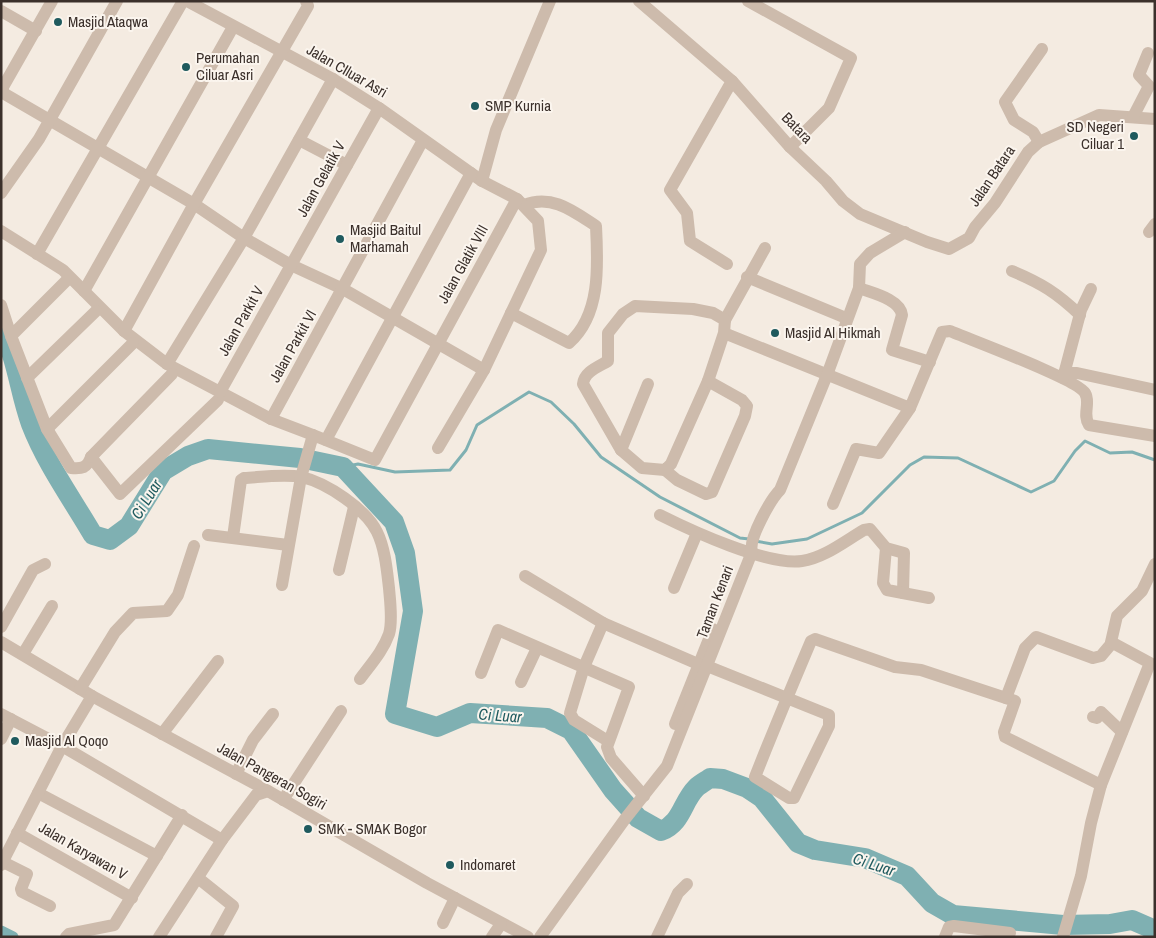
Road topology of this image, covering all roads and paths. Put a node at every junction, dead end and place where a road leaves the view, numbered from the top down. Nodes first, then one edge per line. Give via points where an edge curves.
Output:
1 (52, 1) edge
2 (117, 1) edge
3 (183, 1) edge
4 (187, 1) edge
5 (306, 1) edge
6 (550, 1) edge
7 (638, 1) edge
8 (748, 1) edge
9 (1, 11) edge
10 (233, 27) junction
11 (36, 31) junction
12 (1042, 48) dead end
13 (281, 52) junction
14 (1148, 53) dead end
15 (333, 78) junction
16 (732, 81) junction
17 (379, 108) junction
18 (1134, 117) junction
19 (1155, 119) edge
20 (47, 120) junction
21 (299, 140) junction
22 (422, 140) junction
23 (1039, 142) junction
24 (790, 147) junction
25 (97, 149) junction
26 (347, 165) junction
27 (477, 177) junction
28 (147, 178) junction
29 (1, 193) edge
30 (520, 202) junction
31 (194, 204) junction
32 (1, 231) edge
33 (905, 232) junction
34 (244, 238) junction
35 (765, 248) dead end
36 (949, 249) joint
37 (37, 254) junction
38 (727, 264) dead end
39 (291, 266) junction
40 (1012, 271) dead end
41 (747, 277) junction
42 (66, 281) dead end
43 (859, 288) junction
44 (343, 289) junction
45 (1091, 289) dead end
46 (84, 291) junction
47 (1, 305) edge
48 (96, 311) dead end
49 (511, 313) junction
50 (1080, 315) junction
51 (391, 318) junction
52 (846, 318) junction
53 (724, 326) junction
54 (124, 331) junction
55 (11, 336) junction
56 (133, 343) dead end
57 (438, 344) junction
58 (930, 362) junction
59 (169, 369) junction
60 (484, 370) junction
61 (825, 374) junction
62 (1063, 376) junction
63 (27, 378) junction
64 (708, 381) junction
65 (648, 384) dead end
66 (1155, 390) edge
67 (219, 396) junction
68 (910, 408) junction
69 (270, 419) junction
70 (47, 430) junction
71 (1155, 436) edge
72 (312, 440) junction
73 (326, 440) junction
74 (438, 448) dead end
75 (621, 450) junction
76 (91, 457) junction
77 (665, 470) junction
78 (302, 476) junction
79 (833, 504) dead end
80 (354, 507) junction
81 (660, 515) dead end
82 (697, 533) junction
83 (208, 535) dead end
84 (233, 537) junction
85 (288, 545) junction
86 (194, 546) dead end
87 (886, 548) junction
88 (750, 549) junction
89 (45, 564) dead end
90 (1155, 564) edge
91 (340, 570) dead end
92 (525, 576) dead end
93 (282, 585) dead end
94 (674, 588) dead end
95 (902, 593) junction
96 (929, 598) dead end
97 (52, 606) dead end
98 (603, 623) junction
99 (1, 627) edge
100 (1, 642) edge
101 (1112, 643) junction
102 (537, 648) junction
103 (23, 654) junction
104 (218, 661) dead end
105 (702, 665) junction
106 (584, 667) junction
107 (482, 673) dead end
108 (360, 679) dead end
109 (522, 682) dead end
110 (80, 689) junction
111 (92, 696) junction
112 (786, 698) junction
113 (1006, 698) junction
114 (341, 711) dead end
115 (273, 714) dead end
116 (6, 716) edge
117 (1093, 717) dead end
118 (1122, 732) junction
119 (162, 734) junction
120 (1, 739) edge
121 (608, 741) junction
122 (62, 746) junction
123 (236, 774) junction
124 (1101, 785) junction
125 (268, 791) junction
126 (38, 793) junction
127 (283, 800) junction
128 (641, 800) junction
129 (182, 815) junction
130 (17, 833) junction
131 (222, 840) junction
132 (157, 856) junction
133 (2, 864) edge
134 (198, 878) junction
135 (686, 884) dead end
136 (132, 898) junction
137 (456, 898) junction
138 (50, 906) dead end
139 (443, 923) dead end
140 (501, 924) junction
141 (1064, 932) edge
142 (1010, 933) dead end
143 (66, 937) edge
144 (159, 937) edge
145 (216, 937) edge
146 (492, 937) edge
147 (528, 937) edge
148 (540, 937) edge
149 (657, 937) edge
150 (945, 937) edge

1 - 11 street
2 - 20 street
3 - 25 street
4 - 10 street, Jalan CIluar Asri
5 - 13 street via 308,6
6 - 27 street
7 - 16 street, Batara
8 - 24 street via 851,58 829,108
9 - 11 street
10 - 13 street, Jalan CIluar Asri
10 - 28 street
11 - 20 street via 2,90
12 - 23 street via 1005,102 1014,120 1033,132
13 - 15 street, Jalan CIluar Asri
13 - 31 street
14 - 18 street via 1139,75 1149,86
15 - 17 street, Jalan CIluar Asri
15 - 21 street
16 - 24 street, Batara
16 - 38 street via 670,190 687,214 690,241
17 - 22 street, Jalan CIluar Asri
17 - 26 street, Jalan Gelatik V
18 - 19 street, Jalan Batara
18 - 23 street, Jalan Batara via 1098,115
20 - 25 street
20 - 29 street via 38,139
21 - 26 street
21 - 34 street
22 - 27 street, Jalan CIluar Asri
22 - 44 street, Jalan Parkit VI
23 - 36 street, Jalan Batara via 1028,152 969,238
24 - 33 street, Batara via 860,214
25 - 28 street
25 - 37 street
26 - 39 street, Jalan Gelatik V
27 - 30 street, Jalan CIluar Asri
27 - 51 street
28 - 31 street
28 - 46 street
30 - 49 street via 538,221 541,250
30 - 49 street via 537,200 563,205 596,226 598,271 592,304 580,332 568,344
30 - 57 street, Jalan Glatik VIII
31 - 34 street
31 - 54 street
32 - 37 street
33 - 36 street, Batara
33 - 43 street via 866,256 859,267
34 - 39 street
34 - 59 street
35 - 41 street
37 - 46 street via 63,270
39 - 44 street
39 - 67 street, Jalan Parkit V
40 - 50 street via 1045,285
41 - 52 street
41 - 53 street
42 - 55 street
43 - 52 street
43 - 58 street via 892,301 902,312 892,350
44 - 51 street
44 - 69 street, Jalan Parkit VI
45 - 50 street
46 - 54 street
47 - 55 street
48 - 63 street
49 - 60 street
50 - 62 street
51 - 57 street
51 - 73 street
52 - 61 street
53 - 61 street
53 - 64 street
53 - 75 street via 713,313 693,309 635,306 623,314 608,333 608,361 583,378 583,384
54 - 59 street
55 - 63 street
56 - 70 street
57 - 60 street
57 - 73 street, Jalan Glatik VIII via 375,460
58 - 62 street via 942,332 946,330
58 - 68 street
59 - 67 street
59 - 76 street
60 - 74 street
61 - 68 street
61 - 88 street, Taman Kenari via 772,489
62 - 66 street via 1077,373
62 - 71 street via 1086,394 1085,414 1089,426
63 - 70 street
64 - 77 street via 671,464
64 - 77 street via 747,406 712,492 706,494 677,480
65 - 75 street
67 - 69 street
67 - 76 street, Jalan Parkit V via 122,494
68 - 79 street via 878,453 856,449
69 - 72 street
70 - 76 street via 71,468 84,467
72 - 73 street
72 - 78 street
75 - 77 street via 642,468
78 - 80 street via 326,487
78 - 84 street via 242,479
78 - 85 street
80 - 91 street
80 - 108 street via 378,533 387,567 390,601 390,632
81 - 82 street
82 - 88 street
82 - 94 street
83 - 84 street
84 - 85 street
85 - 93 street
86 - 110 street via 178,595 167,611 133,613 115,632
87 - 88 street via 870,529 804,561 787,562
87 - 95 street via 883,583 887,590
87 - 95 street via 904,553
88 - 105 street, Taman Kenari
89 - 99 street via 33,570
90 - 101 street via 1142,591 1118,616
92 - 98 street
95 - 96 street
97 - 103 street
98 - 105 street
98 - 106 street
100 - 103 street, Jalan Pangeran Sogiri
101 - 113 street via 1101,656 1093,658 1036,637 1025,648
101 - 118 street via 1150,663
102 - 106 street
102 - 107 street via 498,630
102 - 109 street
103 - 110 street, Jalan Pangeran Sogiri
104 - 119 street
105 - 112 street
105 - 128 street, Taman Kenari via 667,766
106 - 121 street via 570,713 574,720
106 - 121 street via 629,687
110 - 111 street, Jalan Pangeran Sogiri
111 - 119 street, Jalan Pangeran Sogiri
111 - 122 street
112 - 112 street via 829,715 829,726 791,799 755,777
112 - 113 street via 811,641 815,639 895,668 921,670
113 - 124 street via 1015,701 1004,737
114 - 127 street
115 - 123 street via 254,740
116 - 120 street
116 - 122 street
117 - 118 street via 1097,718 1101,712
118 - 124 street
119 - 123 street, Jalan Pangeran Sogiri
121 - 128 street via 611,758
122 - 126 street
122 - 129 street
123 - 125 street, Jalan Pangeran Sogiri
124 - 141 street
125 - 127 street, Jalan Pangeran Sogiri
125 - 131 street via 256,795
126 - 130 street
126 - 132 street
127 - 137 street, Jalan Pangeran Sogiri
128 - 148 street, Taman Kenari
129 - 131 street
129 - 132 street
130 - 133 street
130 - 136 street, Jalan Karyawan V
131 - 134 street
132 - 136 street
133 - 138 street via 27,874 22,892
134 - 144 street
134 - 145 street via 234,906
135 - 149 street via 678,893
136 - 143 street via 114,925
137 - 139 street
137 - 140 street, Jalan Pangeran Sogiri
140 - 146 street
140 - 147 street, Jalan Pangeran Sogiri
142 - 150 street via 954,926 949,927

